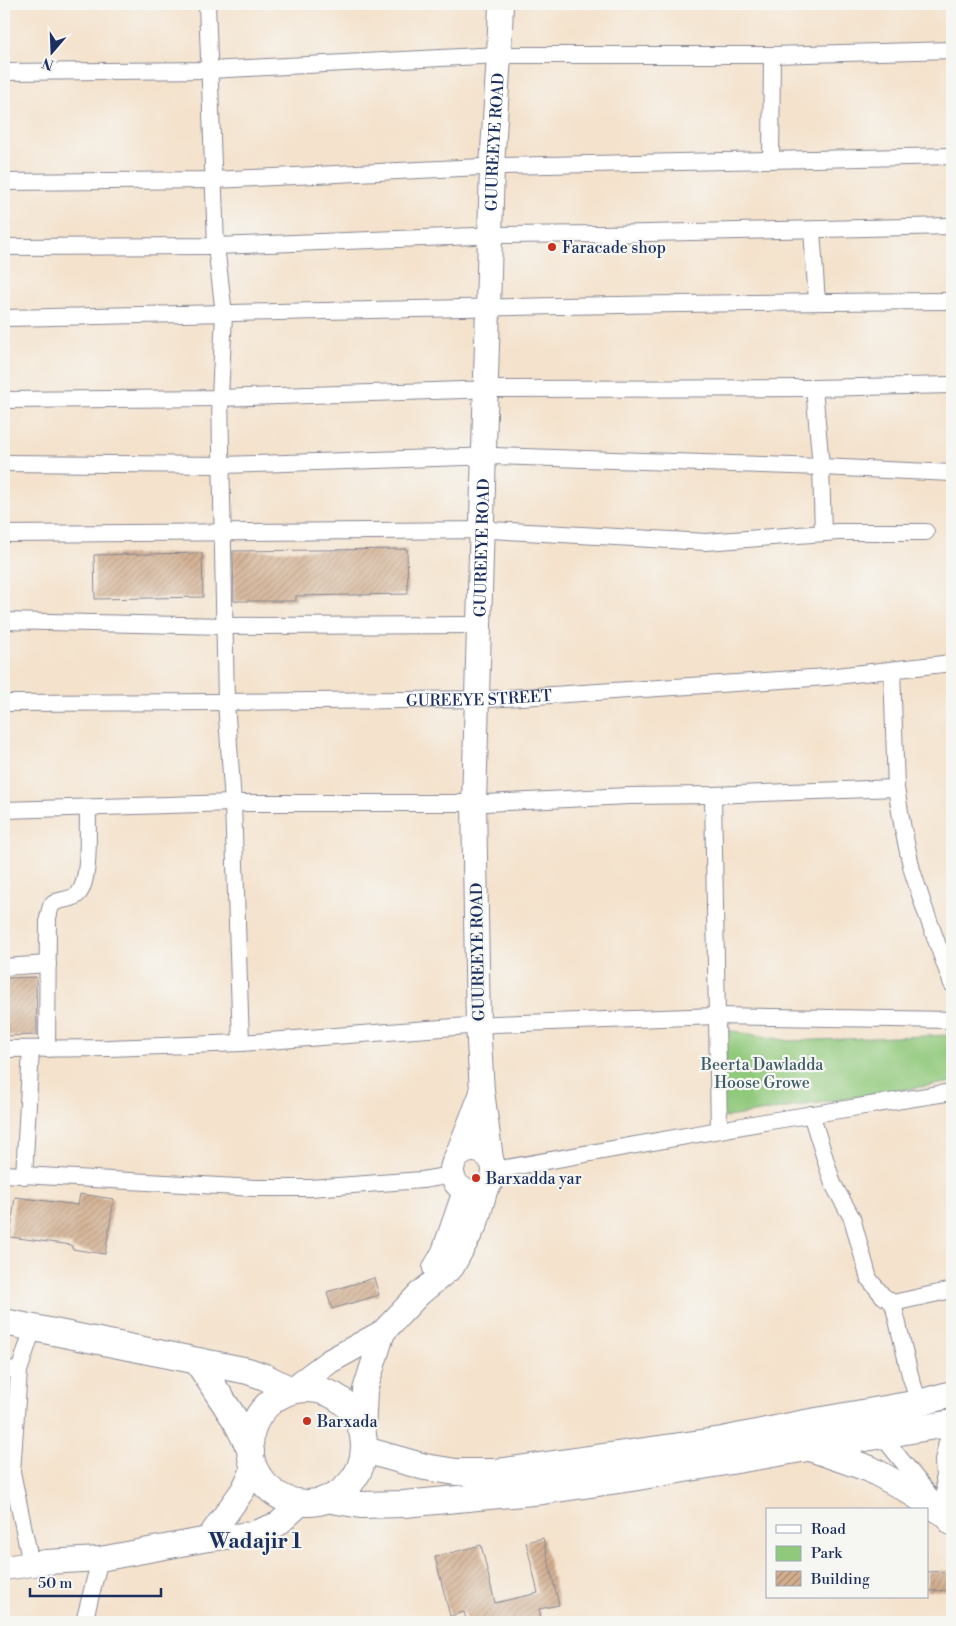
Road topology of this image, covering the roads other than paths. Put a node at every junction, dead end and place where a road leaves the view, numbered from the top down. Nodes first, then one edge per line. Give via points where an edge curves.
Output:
1 (207, 4) edge
2 (501, 4) edge
3 (952, 50) edge
4 (499, 55) junction
5 (772, 55) junction
6 (210, 70) junction
7 (4, 72) edge
8 (952, 156) edge
9 (772, 160) junction
10 (492, 166) junction
11 (213, 180) junction
12 (4, 182) edge
13 (952, 226) edge
14 (812, 230) junction
15 (490, 236) junction
16 (216, 246) junction
17 (4, 247) edge
18 (952, 301) edge
19 (817, 302) junction
20 (488, 308) junction
21 (224, 314) junction
22 (4, 318) edge
23 (952, 385) edge
24 (814, 388) junction
25 (486, 390) junction
26 (220, 398) junction
27 (4, 400) edge
28 (484, 456) junction
29 (4, 463) edge
30 (222, 464) junction
31 (821, 466) junction
32 (952, 474) edge
33 (482, 530) junction
34 (823, 532) junction
35 (926, 532) dead end
36 (222, 533) junction
37 (4, 534) edge
38 (4, 621) edge
39 (479, 625) junction
40 (224, 626) junction
41 (952, 663) edge
42 (892, 670) junction
43 (477, 700) junction
44 (4, 702) edge
45 (226, 702) junction
46 (896, 788) junction
47 (714, 795) junction
48 (234, 803) junction
49 (474, 803) junction
50 (88, 808) junction
51 (4, 810) edge
52 (48, 964) junction
53 (4, 967) edge
54 (952, 984) edge
55 (717, 1016) junction
56 (952, 1020) edge
57 (478, 1025) junction
58 (241, 1043) junction
59 (4, 1049) edge
60 (39, 1049) junction
61 (482, 1092) junction
62 (952, 1092) edge
63 (811, 1114) junction
64 (719, 1130) junction
65 (4, 1174) edge
66 (474, 1174) junction
67 (24, 1176) junction
68 (952, 1290) edge
69 (893, 1303) junction
70 (4, 1322) edge
71 (33, 1328) junction
72 (383, 1332) junction
73 (197, 1361) junction
74 (11, 1370) edge
75 (291, 1390) junction
76 (952, 1394) edge
77 (919, 1403) junction
78 (875, 1411) junction
79 (952, 1422) edge
80 (9, 1434) edge
81 (882, 1436) junction
82 (364, 1442) junction
83 (952, 1443) edge
84 (810, 1448) junction
85 (252, 1460) junction
86 (314, 1501) junction
87 (949, 1519) edge
88 (208, 1539) junction
89 (100, 1559) junction
90 (31, 1564) junction
91 (4, 1568) edge
92 (84, 1622) edge

1 - 6 street
2 - 4 street, GUUREEYE ROAD
3 - 5 street
4 - 5 street
4 - 6 street
4 - 10 street, GUUREEYE ROAD
5 - 9 street
6 - 7 street
6 - 11 street
8 - 9 street
9 - 10 street
10 - 11 street
10 - 15 street, GUUREEYE ROAD
11 - 12 street
11 - 16 street
13 - 14 street
14 - 15 street
14 - 19 street
15 - 16 street
15 - 20 street, GUUREEYE ROAD
16 - 17 street
16 - 21 street
18 - 19 street
19 - 20 street
20 - 21 street
20 - 25 street, GUUREEYE ROAD
21 - 22 street
21 - 26 street
23 - 24 street
24 - 25 street
24 - 31 street
25 - 26 street
25 - 28 street, GUUREEYE ROAD
26 - 27 street
26 - 30 street
28 - 30 street
28 - 31 street
28 - 33 street, GUUREEYE ROAD
29 - 30 street
30 - 36 street
31 - 32 street
31 - 34 street
33 - 34 street via 706,542
33 - 36 street
33 - 39 street, GUUREEYE ROAD
34 - 35 street
36 - 37 street
36 - 40 street
38 - 40 street
39 - 40 street
39 - 43 street, GUUREEYE ROAD
40 - 45 street
41 - 42 street, GUREEYE STREET
42 - 43 street, GUREEYE STREET
42 - 46 street
43 - 45 street, GUREEYE STREET
43 - 49 street, GUUREEYE ROAD
44 - 45 street, GUREEYE STREET
45 - 48 street
46 - 47 street
46 - 54 street via 912,870
47 - 49 street
47 - 55 street
48 - 49 street
48 - 50 street
48 - 58 street
49 - 57 street, GUUREEYE ROAD
50 - 51 street
50 - 52 street via 86,877 80,892 52,906 48,918
52 - 53 street
52 - 60 street
55 - 56 street
55 - 57 street
55 - 64 street
57 - 58 street
57 - 61 street, GUUREEYE ROAD
58 - 60 street
59 - 60 street
60 - 67 street
61 - 66 street
61 - 66 street, GUUREEYE ROAD
62 - 63 street
63 - 64 street
63 - 69 street via 833,1184 852,1218 869,1279
64 - 66 street
65 - 67 street
66 - 67 street via 310,1188
66 - 72 street via 444,1252 419,1294
68 - 69 street
69 - 77 street
70 - 71 main road
71 - 73 main road
71 - 74 street
72 - 75 street via 330,1361
72 - 82 street via 364,1390
73 - 75 main road via 265,1376
73 - 85 main road via 236,1421
74 - 80 street
75 - 82 main road via 314,1389 345,1403 357,1418
75 - 85 main road via 278,1396 261,1413 252,1431
76 - 77 main road
77 - 78 main road
78 - 81 street
78 - 82 main road via 713,1441 497,1472 456,1472 432,1468
79 - 81 main road
80 - 90 street via 12,1472
81 - 84 main road
81 - 87 street
82 - 86 main road via 361,1466 353,1480 341,1492
83 - 87 main road via 948,1461
84 - 86 main road via 543,1490 396,1505
84 - 87 main road via 870,1469
85 - 86 main road via 265,1484 279,1495
85 - 88 street via 243,1490
86 - 88 street via 278,1524 252,1534
88 - 89 street
89 - 90 street
89 - 92 street
90 - 91 street

